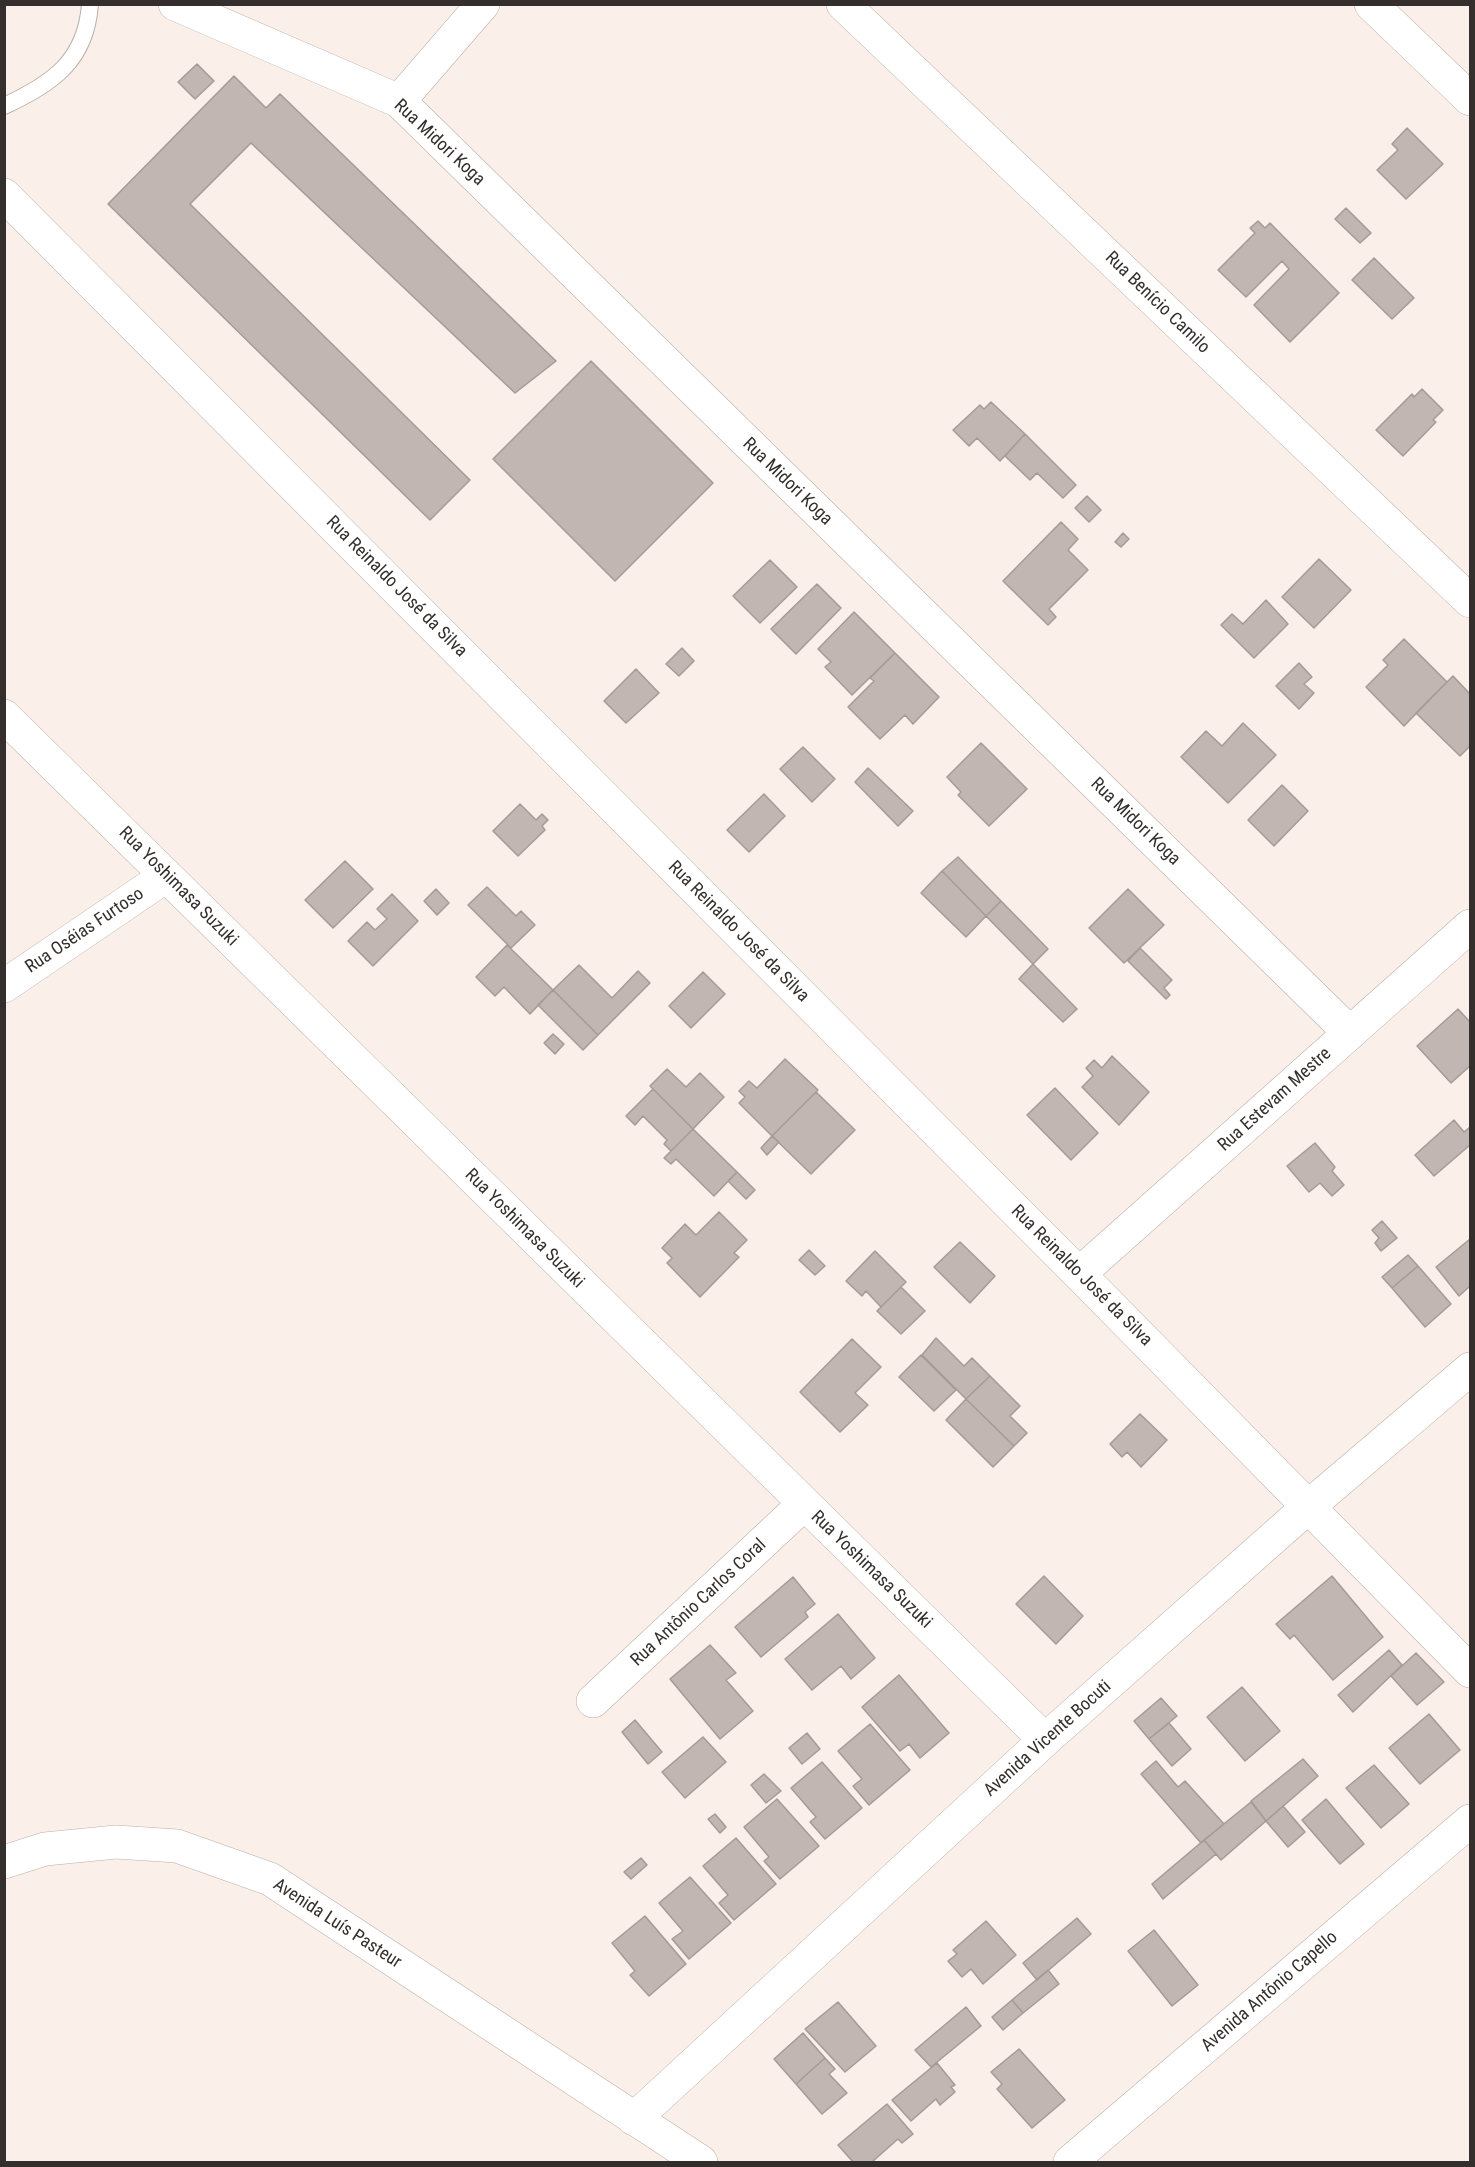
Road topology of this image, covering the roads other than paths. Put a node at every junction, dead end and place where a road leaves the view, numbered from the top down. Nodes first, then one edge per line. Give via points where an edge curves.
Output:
1 (90, 4) edge
2 (175, 4) edge
3 (483, 4) edge
4 (843, 4) edge
5 (1371, 4) edge
6 (1470, 99) edge
7 (399, 101) junction
8 (4, 106) edge
9 (4, 195) edge
10 (1470, 601) edge
11 (4, 716) edge
12 (166, 876) junction
13 (1470, 926) edge
14 (4, 986) edge
15 (1350, 1033) junction
16 (1079, 1274) junction
17 (1470, 1369) edge
18 (804, 1504) junction
19 (1308, 1507) junction
20 (1470, 1671) edge
21 (593, 1701) dead end
22 (1045, 1740) junction
23 (1470, 1821) edge
24 (4, 1862) edge
25 (634, 2119) junction
26 (700, 2163) edge
27 (1070, 2163) edge

1 - 8 lane via 81,43 65,69 36,92
2 - 7 street, Rua Midori Koga
3 - 7 street
4 - 10 street, Rua Benício Camilo
5 - 6 street
7 - 15 street, Rua Midori Koga
9 - 16 street, Rua Reinaldo José da Silva
11 - 12 street, Rua Yoshimasa Suzuki
12 - 14 street, Rua Oséias Furtoso
12 - 18 street, Rua Yoshimasa Suzuki
13 - 15 street, Rua Estevam Mestre
15 - 16 street, Rua Estevam Mestre
16 - 19 street, Rua Reinaldo José da Silva
17 - 19 street, Avenida Vicente Bocuti
18 - 21 street, Rua Antônio Carlos Coral
18 - 22 street, Rua Yoshimasa Suzuki
19 - 20 street, Rua Reinaldo José da Silva
19 - 22 street, Avenida Vicente Bocuti
22 - 25 street, Avenida Vicente Bocuti
23 - 27 street, Avenida Antônio Capello
24 - 25 street, Avenida Luís Pasteur via 45,1849 116,1842 177,1846 270,1879
25 - 26 street, Avenida Luís Pasteur

